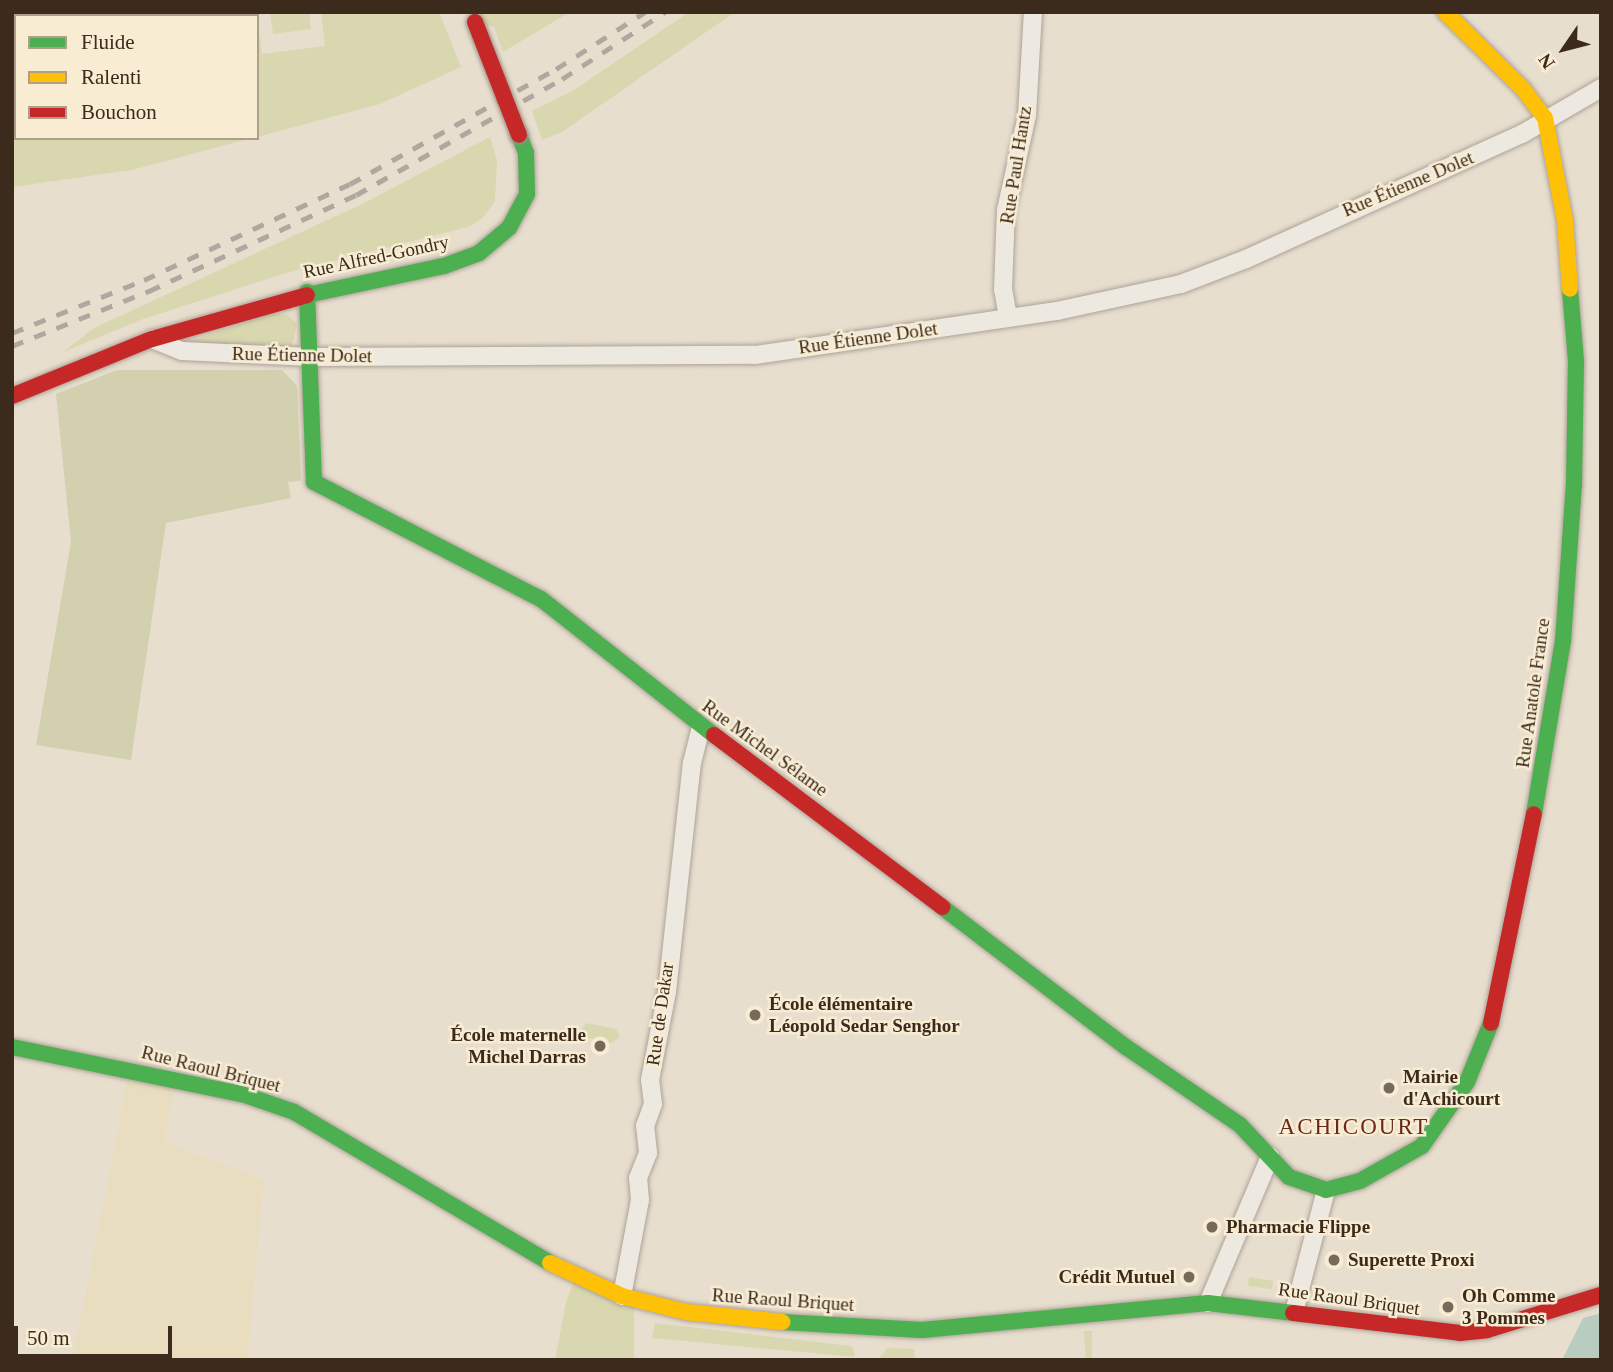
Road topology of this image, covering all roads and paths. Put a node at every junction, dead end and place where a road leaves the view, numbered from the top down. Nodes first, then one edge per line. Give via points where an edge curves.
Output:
1 (1033, 12) edge
2 (1445, 12) edge
3 (474, 17) edge
4 (1601, 88) edge
5 (1545, 118) junction
6 (307, 292) junction
7 (1008, 317) junction
8 (152, 339) junction
9 (312, 357) junction
10 (12, 396) edge
11 (701, 728) junction
12 (12, 1046) edge
13 (1270, 1157) junction
14 (1326, 1190) junction
15 (1601, 1295) edge
16 (622, 1296) junction
17 (1208, 1303) junction
18 (1294, 1312) junction

1 - 7 street, Rue Paul Hantz via 1027,115 1006,210 1003,290
2 - 5 street via 1523,89
3 - 6 street, Rue Alfred-Gondry, bridge via 526,153 527,194 509,229 490,247 444,266
4 - 5 street, Rue Étienne Dolet
5 - 7 street, Rue Étienne Dolet via 1522,134 1354,212 1329,218 1246,259 1181,284
5 - 14 street, Rue Anatole France via 1565,221 1574,308 1574,485 1563,641 1516,919 1496,1011 1467,1082 1445,1114 1422,1146 1402,1159 1360,1181
6 - 8 street, Rue Alfred-Gondry
6 - 9 street
7 - 9 street, Rue Étienne Dolet via 755,355
8 - 9 street, Rue Étienne Dolet via 182,351
8 - 10 street, Rue Alfred-Gondry
9 - 11 street, Rue Michel Sélame via 314,482 541,599
11 - 13 street, Rue Michel Sélame via 733,747 1126,1047 1240,1125
11 - 16 street, Rue de Dakar via 692,763 667,992 650,1080 653,1104 645,1126 649,1153 638,1178 640,1200
12 - 16 street, Rue Raoul Briquet via 245,1095 294,1112 546,1261
13 - 14 street, Rue Michel Sélame via 1297,1183
13 - 17 street
14 - 18 street
15 - 18 street, Rue Raoul Briquet via 1487,1330 1460,1333
16 - 17 street, Rue Raoul Briquet via 736,1320 922,1330
17 - 18 street, Rue Raoul Briquet

